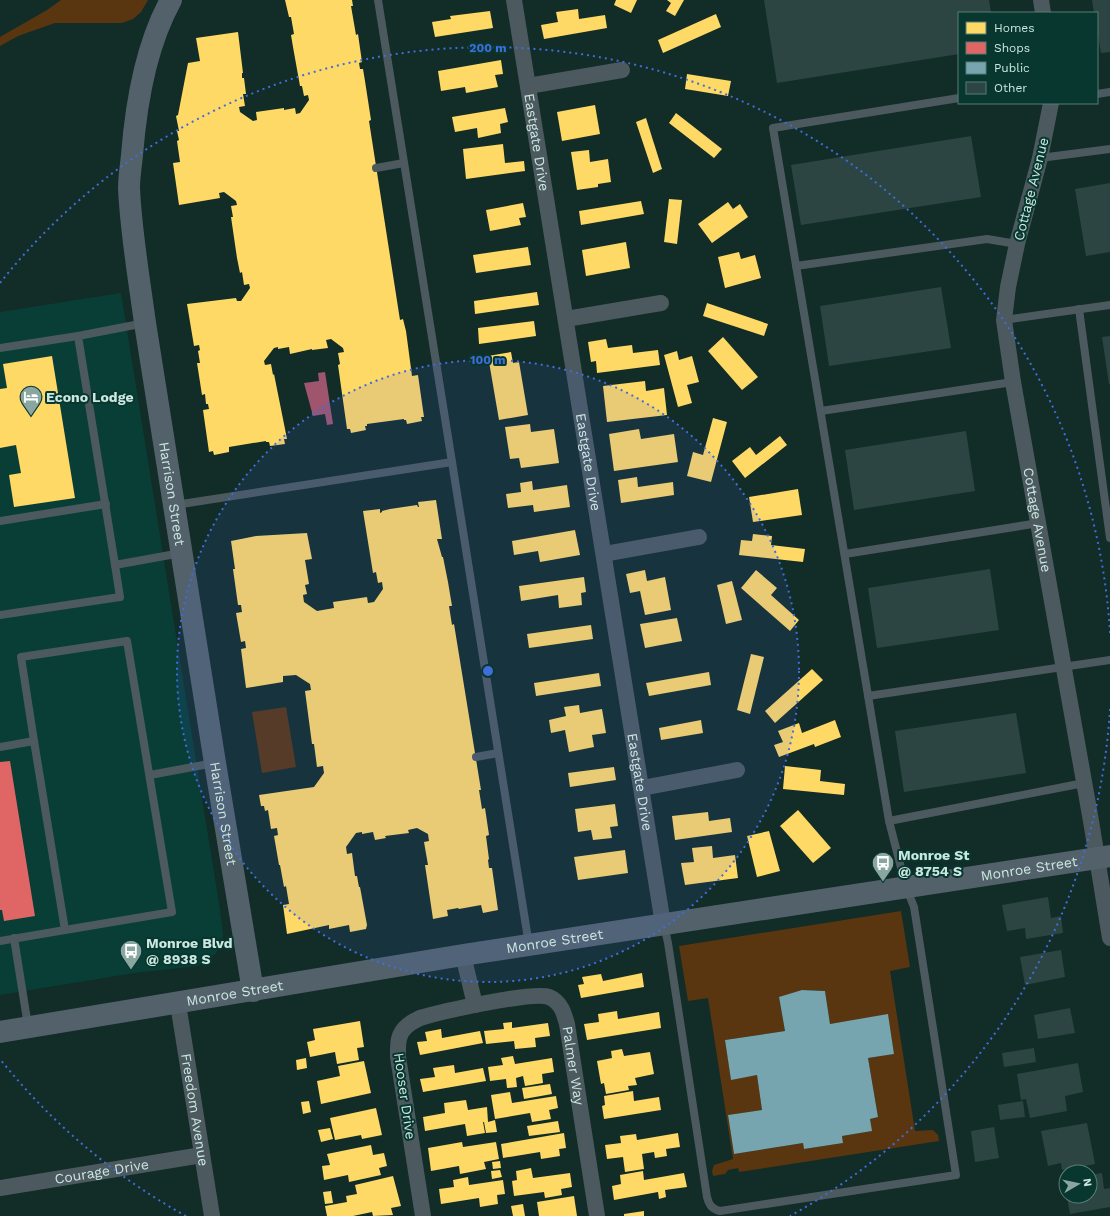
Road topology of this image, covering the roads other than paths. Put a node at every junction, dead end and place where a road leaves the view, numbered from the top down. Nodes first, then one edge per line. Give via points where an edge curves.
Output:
1 (171, 0) edge
2 (378, 0) edge
3 (514, 0) edge
4 (1041, 0) edge
5 (1043, 12) edge
6 (622, 70) dead end
7 (528, 86) junction
8 (1110, 92) edge
9 (1098, 94) edge
10 (958, 98) edge
11 (1051, 104) edge
12 (1110, 149) edge
13 (1040, 158) junction
14 (404, 163) junction
15 (376, 168) dead end
16 (1017, 244) junction
17 (796, 266) junction
18 (661, 303) dead end
19 (1110, 305) edge
20 (1079, 309) junction
21 (566, 320) junction
22 (1004, 320) junction
23 (145, 323) junction
24 (78, 336) junction
25 (0, 348) edge
26 (1013, 382) junction
27 (821, 411) junction
28 (452, 462) junction
29 (106, 504) junction
30 (174, 505) junction
31 (0, 521) edge
32 (1039, 523) junction
33 (699, 537) dead end
34 (1110, 538) edge
35 (182, 553) junction
36 (604, 554) junction
37 (845, 554) junction
38 (115, 565) junction
39 (0, 615) edge
40 (1110, 660) edge
41 (1064, 667) junction
42 (868, 696) junction
43 (34, 741) junction
44 (0, 748) edge
45 (498, 754) junction
46 (476, 757) dead end
47 (215, 763) junction
48 (737, 770) dead end
49 (150, 775) junction
50 (1084, 783) junction
51 (642, 788) junction
52 (889, 821) junction
53 (1104, 857) edge
54 (906, 887) junction
55 (663, 924) junction
56 (65, 930) junction
57 (14, 938) junction
58 (1110, 938) edge
59 (0, 941) edge
60 (529, 945) junction
61 (464, 955) junction
62 (253, 991) junction
63 (178, 1004) junction
64 (475, 1005) junction
65 (29, 1028) junction
66 (0, 1032) edge
67 (202, 1155) junction
68 (0, 1188) edge
69 (212, 1216) edge
70 (423, 1216) edge
71 (597, 1216) edge

1 - 23 street, Harrison Street via 164,12 148,60 134,122 129,187
2 - 14 lane
3 - 7 street, Eastgate Drive
4 - 5 street
6 - 7 street
7 - 21 street, Eastgate Drive
8 - 9 lane
10 - 17 lane via 773,128
11 - 13 street, Cottage Avenue
12 - 13 lane
13 - 16 street, Cottage Avenue
14 - 15 lane
14 - 28 lane
16 - 17 lane via 987,239
16 - 22 street, Cottage Avenue
17 - 27 lane
18 - 21 street
19 - 20 lane
20 - 22 lane
20 - 34 lane
21 - 36 street, Eastgate Drive
22 - 26 street, Cottage Avenue
23 - 24 lane
23 - 30 street, Harrison Street
24 - 25 lane
24 - 29 lane
26 - 27 lane
26 - 32 street, Cottage Avenue
27 - 37 lane
28 - 30 lane
28 - 45 lane
29 - 31 lane
29 - 38 lane
30 - 35 street, Harrison Street
32 - 37 lane
32 - 41 street, Cottage Avenue
33 - 36 street
35 - 38 lane
35 - 47 street, Harrison Street
36 - 51 street, Eastgate Drive
37 - 42 lane
38 - 39 lane via 120,597
40 - 41 lane
41 - 42 lane
41 - 50 street, Cottage Avenue
42 - 52 lane
43 - 44 lane
43 - 49 lane via 21,657 127,641
43 - 56 lane
45 - 46 lane
45 - 60 lane
47 - 49 lane
47 - 62 street, Harrison Street
48 - 51 street
49 - 56 lane via 172,912
50 - 52 lane
50 - 53 street, Cottage Avenue
51 - 55 street, Eastgate Drive
52 - 54 lane
53 - 54 street, Monroe Street
53 - 58 street, Cottage Avenue
54 - 55 street, Monroe Street
54 - 55 lane via 914,907 956,1175 720,1211 711,1206 707,1197
55 - 60 street, Monroe Street
56 - 57 lane
57 - 59 lane
57 - 65 lane
60 - 61 street, Monroe Street
61 - 62 street, Monroe Street
61 - 64 street
62 - 63 street, Monroe Street
63 - 65 street, Monroe Street
63 - 67 street, Freedom Avenue
64 - 70 street, Hooser Drive via 419,1018 406,1026 398,1039 398,1057
64 - 71 street, Palmer Way via 533,996 549,997 562,1007 567,1024
65 - 66 street, Monroe Street
67 - 68 street, Courage Drive
67 - 69 street, Freedom Avenue

